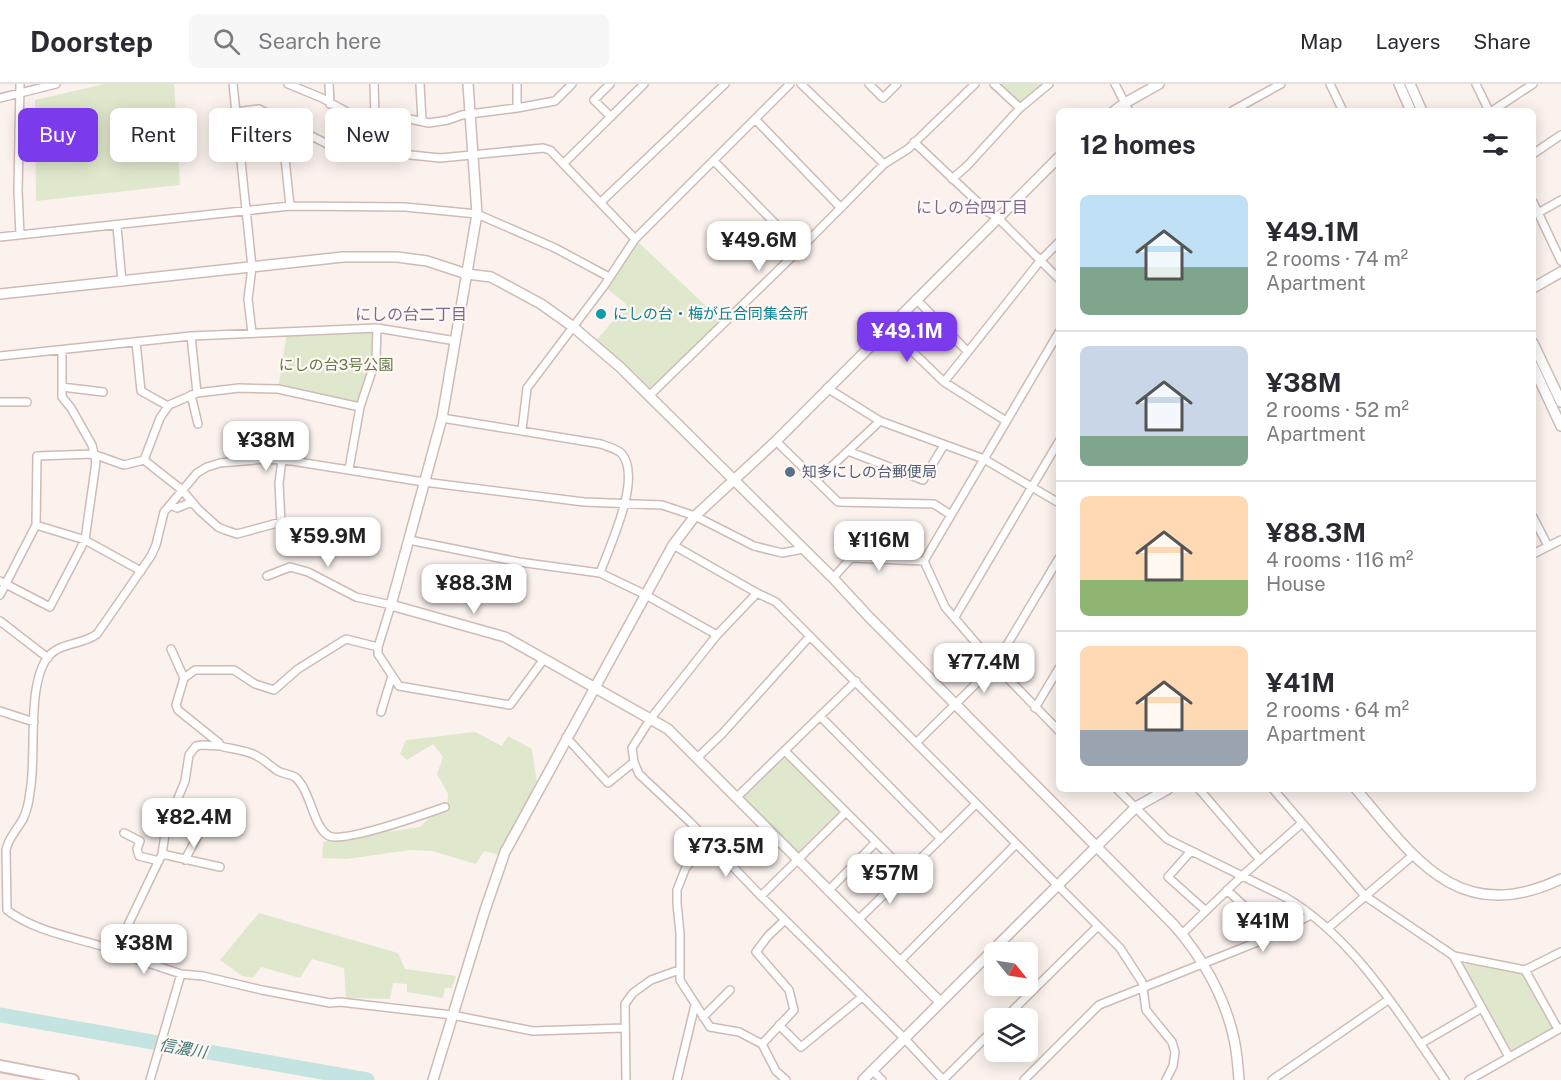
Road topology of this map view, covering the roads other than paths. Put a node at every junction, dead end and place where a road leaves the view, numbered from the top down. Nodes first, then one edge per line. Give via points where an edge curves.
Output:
1 (20, 84) edge
2 (56, 84) edge
3 (232, 84) edge
4 (288, 84) edge
5 (329, 84) edge
6 (374, 84) edge
7 (420, 84) edge
8 (468, 84) edge
9 (517, 84) edge
10 (572, 84) edge
11 (610, 84) edge
12 (644, 84) edge
13 (725, 84) edge
14 (790, 84) edge
15 (801, 84) edge
16 (869, 84) edge
17 (897, 84) edge
18 (975, 84) edge
19 (994, 84) edge
20 (1049, 84) edge
21 (1116, 84) edge
22 (1159, 84) edge
23 (1281, 84) edge
24 (1330, 84) edge
25 (1400, 84) edge
26 (1410, 84) edge
27 (1476, 84) edge
28 (1533, 84) edge
29 (21, 93) junction
30 (0, 98) edge
31 (330, 104) junction
32 (1127, 107) edge
33 (235, 108) edge
34 (340, 108) edge
35 (375, 108) edge
36 (517, 108) junction
37 (1020, 108) junction
38 (1237, 108) edge
39 (1342, 108) edge
40 (1410, 108) edge
41 (1421, 108) edge
42 (1489, 108) edge
43 (1496, 108) edge
44 (471, 114) junction
45 (611, 117) junction
46 (411, 119) edge
47 (755, 119) junction
48 (422, 121) junction
49 (1561, 135) edge
50 (313, 137) edge
51 (914, 142) junction
52 (1536, 152) edge
53 (472, 154) junction
54 (1056, 160) edge
55 (714, 161) junction
56 (241, 162) edge
57 (285, 162) edge
58 (563, 164) junction
59 (884, 164) junction
60 (952, 179) junction
61 (1561, 200) edge
62 (601, 202) junction
63 (290, 206) junction
64 (841, 208) junction
65 (1536, 209) edge
66 (246, 211) junction
67 (1538, 213) junction
68 (477, 214) junction
69 (998, 218) junction
70 (117, 226) junction
71 (20, 235) junction
72 (0, 237) edge
73 (635, 239) junction
74 (1056, 245) edge
75 (800, 249) junction
76 (1040, 261) junction
77 (1561, 261) edge
78 (252, 267) junction
79 (1561, 272) edge
80 (467, 274) junction
81 (1056, 276) edge
82 (609, 278) junction
83 (122, 282) junction
84 (1536, 286) edge
85 (0, 294) edge
86 (916, 299) junction
87 (572, 326) junction
88 (888, 327) junction
89 (377, 328) junction
90 (252, 333) junction
91 (191, 336) junction
92 (1056, 337) edge
93 (456, 341) junction
94 (136, 342) junction
95 (1536, 349) edge
96 (62, 350) junction
97 (968, 351) junction
98 (0, 356) edge
99 (1536, 372) edge
100 (944, 382) junction
101 (62, 387) junction
102 (827, 388) junction
103 (103, 392) dead end
104 (194, 394) junction
105 (649, 396) junction
106 (0, 402) edge
107 (27, 402) dead end
108 (1561, 402) edge
109 (168, 406) junction
110 (360, 407) junction
111 (442, 418) junction
112 (880, 421) junction
113 (1006, 421) junction
114 (198, 424) dead end
115 (1561, 426) edge
116 (522, 430) junction
117 (776, 441) junction
118 (944, 445) junction
119 (1056, 446) edge
120 (848, 452) junction
121 (95, 455) junction
122 (984, 459) junction
123 (144, 460) junction
124 (282, 460) junction
125 (349, 469) junction
126 (733, 479) junction
127 (817, 480) junction
128 (424, 482) junction
129 (1031, 487) junction
130 (182, 490) junction
131 (1056, 501) edge
132 (192, 502) junction
133 (626, 503) junction
134 (170, 505) junction
135 (951, 515) junction
136 (695, 516) junction
137 (1536, 524) edge
138 (36, 525) junction
139 (85, 540) junction
140 (409, 540) junction
141 (1561, 540) edge
142 (673, 545) junction
143 (1548, 546) junction
144 (803, 549) junction
145 (1536, 552) edge
146 (924, 561) junction
147 (1056, 563) edge
148 (141, 571) junction
149 (600, 573) junction
150 (267, 576) dead end
151 (833, 578) junction
152 (3, 582) edge
153 (757, 593) junction
154 (644, 594) junction
155 (0, 595) edge
156 (391, 605) junction
157 (955, 617) junction
158 (0, 621) edge
159 (717, 635) junction
160 (810, 636) junction
161 (378, 647) junction
162 (171, 650) dead end
163 (48, 658) junction
164 (544, 659) junction
165 (995, 665) junction
166 (1056, 673) edge
167 (392, 676) junction
168 (184, 678) junction
169 (856, 681) junction
170 (596, 687) junction
171 (955, 705) junction
172 (1035, 708) junction
173 (0, 711) edge
174 (381, 711) dead end
175 (821, 717) junction
176 (651, 718) junction
177 (34, 722) junction
178 (1056, 728) edge
179 (566, 737) junction
180 (916, 743) junction
181 (220, 746) junction
182 (784, 751) junction
183 (698, 757) junction
184 (634, 762) junction
185 (1120, 792) edge
186 (1163, 792) edge
187 (1202, 792) edge
188 (1276, 792) edge
189 (1359, 792) edge
190 (736, 798) junction
191 (976, 804) junction
192 (445, 807) dead end
193 (1136, 807) junction
194 (846, 812) junction
195 (209, 814) dead end
196 (1302, 823) junction
197 (124, 833) dead end
198 (941, 839) junction
199 (709, 843) junction
200 (876, 843) junction
201 (1016, 844) junction
202 (1097, 845) junction
203 (1191, 851) junction
204 (1413, 856) junction
205 (161, 858) junction
206 (185, 860) junction
207 (796, 860) junction
208 (1260, 860) junction
209 (220, 867) dead end
210 (906, 872) junction
211 (1243, 875) junction
212 (1561, 879) edge
213 (1058, 885) junction
214 (1227, 890) junction
215 (828, 891) junction
216 (761, 896) junction
217 (1365, 896) junction
218 (4, 910) edge
219 (1206, 911) junction
220 (1311, 915) junction
221 (785, 920) junction
222 (858, 920) junction
223 (1097, 927) junction
224 (1328, 928) junction
225 (1182, 934) junction
226 (1260, 941) junction
227 (115, 952) junction
228 (1561, 952) edge
229 (1454, 956) junction
230 (898, 962) junction
231 (1203, 964) junction
232 (679, 970) junction
233 (1525, 970) junction
234 (181, 974) junction
235 (1143, 988) junction
236 (730, 990) dead end
237 (862, 997) junction
238 (1388, 1000) junction
239 (940, 1002) junction
240 (695, 1005) junction
241 (1015, 1008) edge
242 (1482, 1008) junction
243 (452, 1015) junction
244 (703, 1017) junction
245 (780, 1025) junction
246 (624, 1028) junction
247 (1560, 1028) edge
248 (904, 1038) junction
249 (984, 1039) edge
250 (762, 1044) junction
251 (1420, 1044) junction
252 (1509, 1057) junction
253 (0, 1066) edge
254 (873, 1071) junction
255 (73, 1080) edge
256 (150, 1080) edge
257 (433, 1080) edge
258 (626, 1080) edge
259 (677, 1080) edge
260 (786, 1080) edge
261 (863, 1080) edge
262 (882, 1080) edge
263 (943, 1080) edge
264 (1024, 1080) edge
265 (1166, 1080) edge
266 (1239, 1080) edge
267 (1272, 1080) edge
268 (1445, 1080) edge
269 (1469, 1080) edge

1 - 29 street
2 - 29 street
3 - 33 street
4 - 31 street
5 - 31 street
6 - 35 street
7 - 48 street
8 - 44 street
9 - 36 street
10 - 36 street via 555,101
11 - 45 street via 594,100
12 - 45 street
13 - 62 street
14 - 47 street
15 - 59 street
16 - 17 street via 883,98
18 - 51 street
19 - 37 street
20 - 37 street
21 - 32 street
22 - 32 street
23 - 38 street
24 - 39 street
25 - 40 street
26 - 41 street
27 - 42 street
28 - 43 street
29 - 30 street
29 - 71 street
31 - 34 street
36 - 44 street
37 - 60 street
44 - 48 street via 437,122
44 - 53 street
45 - 58 street
46 - 48 street
47 - 55 street
47 - 64 street
49 - 52 street
50 - 53 street via 333,147 440,158
51 - 59 street
51 - 60 street
53 - 58 street via 543,148
53 - 68 street
54 - 69 street
55 - 73 street
55 - 75 street
56 - 66 street
57 - 63 street
58 - 62 street
59 - 64 street
60 - 69 street
61 - 67 street
62 - 73 street
63 - 66 street
63 - 68 street via 405,207
64 - 75 street
65 - 67 street
66 - 70 street
66 - 78 street
67 - 77 street
68 - 80 street
68 - 82 street via 555,248
69 - 76 street
69 - 86 street
70 - 71 street
70 - 83 street
71 - 72 street
73 - 82 street
74 - 76 street
75 - 105 street
76 - 81 street
76 - 97 street
78 - 80 street via 343,257 397,257 427,261
78 - 83 street
78 - 90 street via 248,299
79 - 84 street
80 - 87 street via 491,277
80 - 93 street
82 - 87 street
83 - 85 street
86 - 88 street
86 - 97 street
87 - 105 street
87 - 116 street via 526,388
88 - 100 street
88 - 102 street
89 - 90 street
89 - 93 street
89 - 110 street via 376,359
90 - 91 street
91 - 94 street
91 - 104 street
92 - 113 street
93 - 111 street
94 - 96 street
94 - 109 street via 141,391
95 - 108 street
96 - 98 street
96 - 101 street
97 - 100 street
99 - 115 street
100 - 113 street
101 - 103 street
101 - 121 street via 62,397
102 - 112 street
102 - 117 street
104 - 109 street
104 - 110 street via 278,388
104 - 114 street
105 - 126 street
106 - 107 street
109 - 123 street
110 - 125 street
111 - 116 street
111 - 128 street
112 - 118 street
112 - 120 street
113 - 122 street
116 - 133 street via 601,444 621,452 629,466
117 - 126 street
117 - 127 street
118 - 120 street via 923,480
118 - 122 street
119 - 129 street
120 - 127 street
121 - 123 street via 124,465
121 - 138 street via 37,456
121 - 139 street
122 - 129 street
122 - 135 street
123 - 130 street
124 - 125 street
124 - 130 street via 220,463 197,473
124 - 132 street via 281,522 237,534 218,527
125 - 128 street
126 - 136 street
126 - 144 street
127 - 135 street via 838,502 934,504
128 - 133 street via 584,502
128 - 140 street
129 - 131 street
129 - 157 street
130 - 132 street
130 - 134 street
132 - 134 street via 177,508
133 - 136 street via 662,505
133 - 149 street
134 - 148 street via 164,512 151,556
135 - 146 street
136 - 142 street
136 - 144 street via 754,546 782,553
137 - 143 street
138 - 139 street
138 - 152 street
139 - 148 street
139 - 152 street via 50,607
140 - 149 street
140 - 156 street
141 - 143 street
142 - 153 street
142 - 154 street
143 - 145 street
144 - 151 street
146 - 151 street via 851,558
146 - 157 street via 945,607
147 - 165 street
148 - 163 street via 97,634 55,651
149 - 154 street
150 - 156 street via 290,567 356,597
151 - 171 street
152 - 155 street
153 - 159 street
153 - 160 street via 776,602
154 - 159 street
154 - 170 street
156 - 161 street
156 - 164 street via 506,638
157 - 165 street
158 - 163 street
159 - 176 street
160 - 169 street
160 - 183 street
161 - 167 street via 378,654
161 - 168 street via 346,639 298,669 274,690 255,684 234,670 195,670
162 - 168 street
163 - 177 street via 38,680
164 - 167 street via 510,705 399,686
164 - 170 street
165 - 171 street
165 - 172 street
166 - 172 street
167 - 174 street
168 - 181 street via 176,705 178,711
169 - 175 street
169 - 180 street
170 - 176 street
170 - 179 street
171 - 180 street
171 - 202 street
172 - 178 street
173 - 177 street
175 - 182 street
175 - 198 street
176 - 183 street
176 - 184 street via 632,748
177 - 218 street via 31,791 22,819 7,843
179 - 184 street via 608,783
179 - 243 street via 505,852
180 - 191 street
181 - 192 street via 256,755 276,770 294,776 321,827 333,837 375,829
181 - 205 street via 202,745 191,750 185,781 166,828
182 - 190 street
182 - 194 street
183 - 190 street
184 - 199 street via 639,774
185 - 193 street
186 - 193 street
187 - 208 street
188 - 196 street
189 - 204 street
190 - 207 street
191 - 198 street
191 - 201 street
193 - 202 street
193 - 203 street via 1167,839
194 - 200 street
194 - 207 street
195 - 206 street
196 - 208 street
196 - 217 street
197 - 205 street via 140,841 139,856
198 - 210 street
199 - 216 street
199 - 232 street via 686,867 677,890
200 - 210 street
200 - 215 street
201 - 213 street
201 - 230 street
202 - 213 street
202 - 225 street
203 - 211 street
203 - 219 street via 1168,877
204 - 212 street via 1438,877 1481,893 1501,896 1531,892
204 - 217 street
205 - 206 street
205 - 227 street
206 - 209 street
207 - 215 street
207 - 216 street
208 - 211 street
210 - 222 street
211 - 214 street
211 - 220 street
213 - 223 street
213 - 239 street
214 - 219 street
214 - 226 street via 1243,905
215 - 222 street
216 - 221 street
217 - 224 street
217 - 229 street
218 - 227 street via 30,924
219 - 225 street
220 - 224 street
220 - 226 street
221 - 237 street
221 - 245 street via 756,952 789,990 794,1010
222 - 230 street
223 - 235 street via 1128,958
223 - 241 street
224 - 238 street via 1353,952
225 - 231 street
226 - 231 street
227 - 234 street
228 - 233 street
229 - 233 street
229 - 242 street
230 - 239 street
231 - 235 street
231 - 266 street via 1234,1039
232 - 240 street via 680,980
232 - 246 street via 651,980 633,993 625,1004
233 - 247 street
234 - 243 street via 330,1003
234 - 256 street
235 - 264 street via 1099,1005
235 - 265 street via 1146,1010 1172,1042 1175,1052
236 - 244 street
237 - 245 street via 801,1047
237 - 248 street
238 - 251 street
238 - 267 street
239 - 248 street
240 - 244 street
240 - 259 street
242 - 251 street
242 - 252 street
243 - 246 street via 533,1031
243 - 257 street
244 - 250 street via 710,1027 739,1032
245 - 250 street
246 - 258 street
247 - 252 street
248 - 254 street
248 - 263 street
249 - 263 street
250 - 260 street via 776,1071
251 - 268 street
252 - 269 street
253 - 255 main road
254 - 261 street
254 - 262 street

